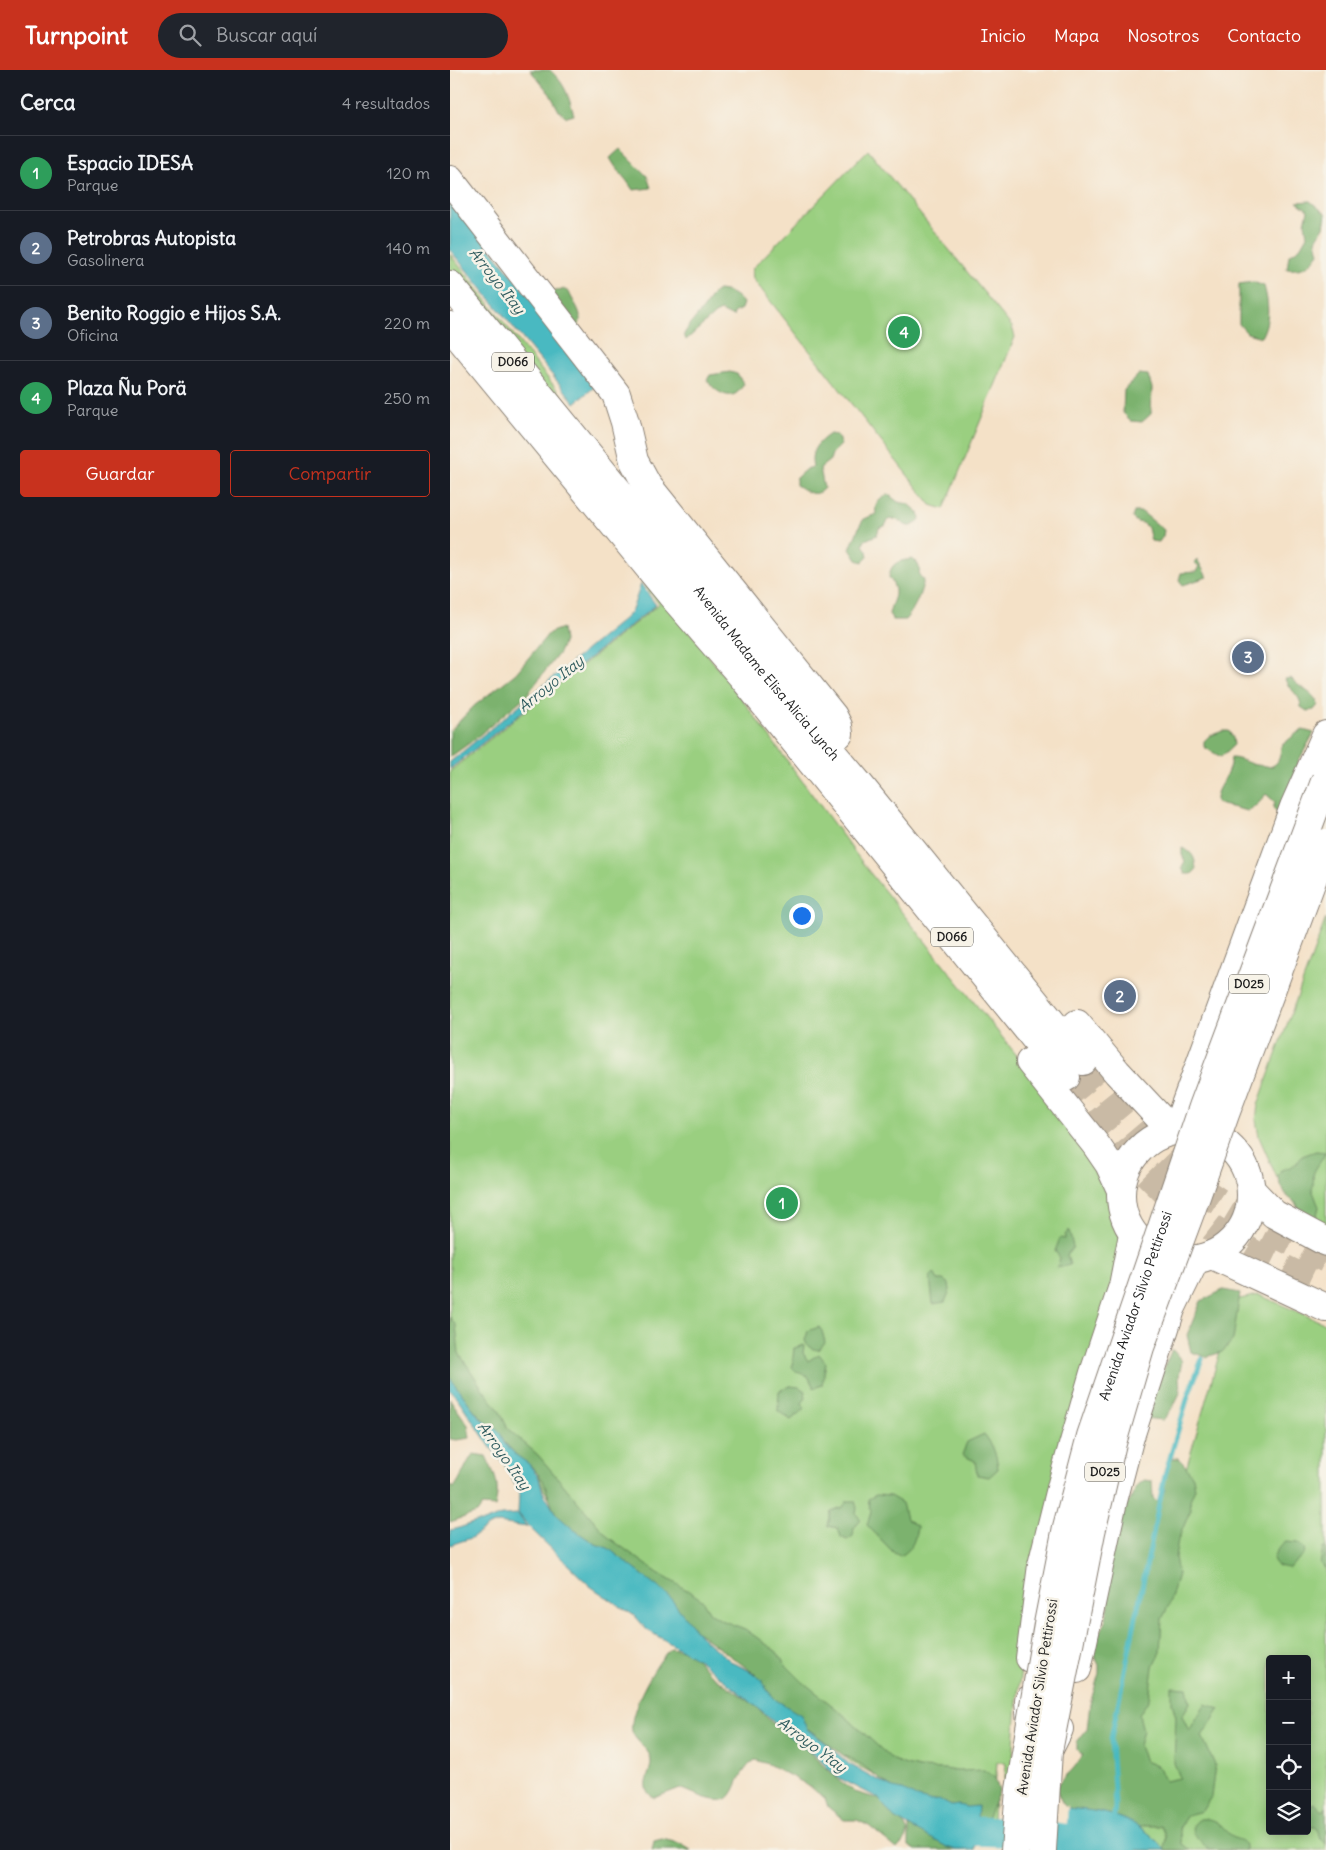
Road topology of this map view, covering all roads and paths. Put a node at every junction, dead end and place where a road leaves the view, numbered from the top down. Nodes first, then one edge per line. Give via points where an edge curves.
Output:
1 (450, 180) edge
2 (450, 285) edge
3 (450, 326) edge
4 (724, 640) junction
5 (839, 734) junction
6 (1326, 735) edge
7 (1326, 779) edge
8 (1326, 843) edge
9 (1326, 874) edge
10 (1198, 1066) junction
11 (1075, 1069) tunnel mouth
12 (1129, 1086) junction
13 (1174, 1130) junction
14 (1241, 1159) junction
15 (1121, 1190) junction
16 (1252, 1191) junction
17 (1133, 1234) junction
18 (1326, 1242) edge
19 (1204, 1257) junction
20 (1258, 1277) junction
21 (1325, 1295) edge
22 (1171, 1309) junction
23 (1031, 1723) junction
24 (1048, 1751) junction
25 (1016, 1850) edge
26 (1042, 1850) edge

1 - 5 main road via 616,394 634,461 647,485 833,716
2 - 4 main road, Avenida Madame Elisa Alicia Lynch / D066 via 691,580
3 - 4 main road, Avenida Madame Elisa Alicia Lynch / D066
4 - 5 main road via 763,660
4 - 11 main road, Avenida Madame Elisa Alicia Lynch / D066 via 741,675
4 - 15 main road via 734,681 852,840 1096,1145 1110,1164
5 - 12 main road
6 - 10 main road via 1294,807
7 - 23 main road, Avenida Aviador Silvio Pettirossi / D025, bridge via 1203,1107 1091,1436 1067,1527
8 - 24 main road, Avenida Aviador Silvio Pettirossi / D025, bridge via 1140,1347 1112,1443
9 - 14 main road via 1238,1112 1236,1140
10 - 12 main road via 1188,1085 1170,1096 1152,1095
10 - 13 main road
12 - 13 main road
13 - 14 main road via 1189,1129 1213,1135 1224,1141
13 - 15 main road via 1150,1140 1133,1156
14 - 16 main road
15 - 17 main road via 1121,1205
16 - 18 main road via 1274,1214
16 - 19 main road via 1246,1222 1237,1236 1225,1247
17 - 19 main road via 1154,1252 1167,1258
17 - 23 main road via 1123,1286 1079,1424 1042,1565 1026,1680
19 - 20 main road
19 - 22 main road
20 - 21 main road
20 - 22 main road via 1230,1271 1212,1273 1188,1287
22 - 24 main road via 1113,1501 1072,1688 1063,1719
23 - 25 main road, Avenida Aviador Silvio Pettirossi / D025 via 1020,1790
24 - 26 main road, Avenida Aviador Silvio Pettirossi / D025

